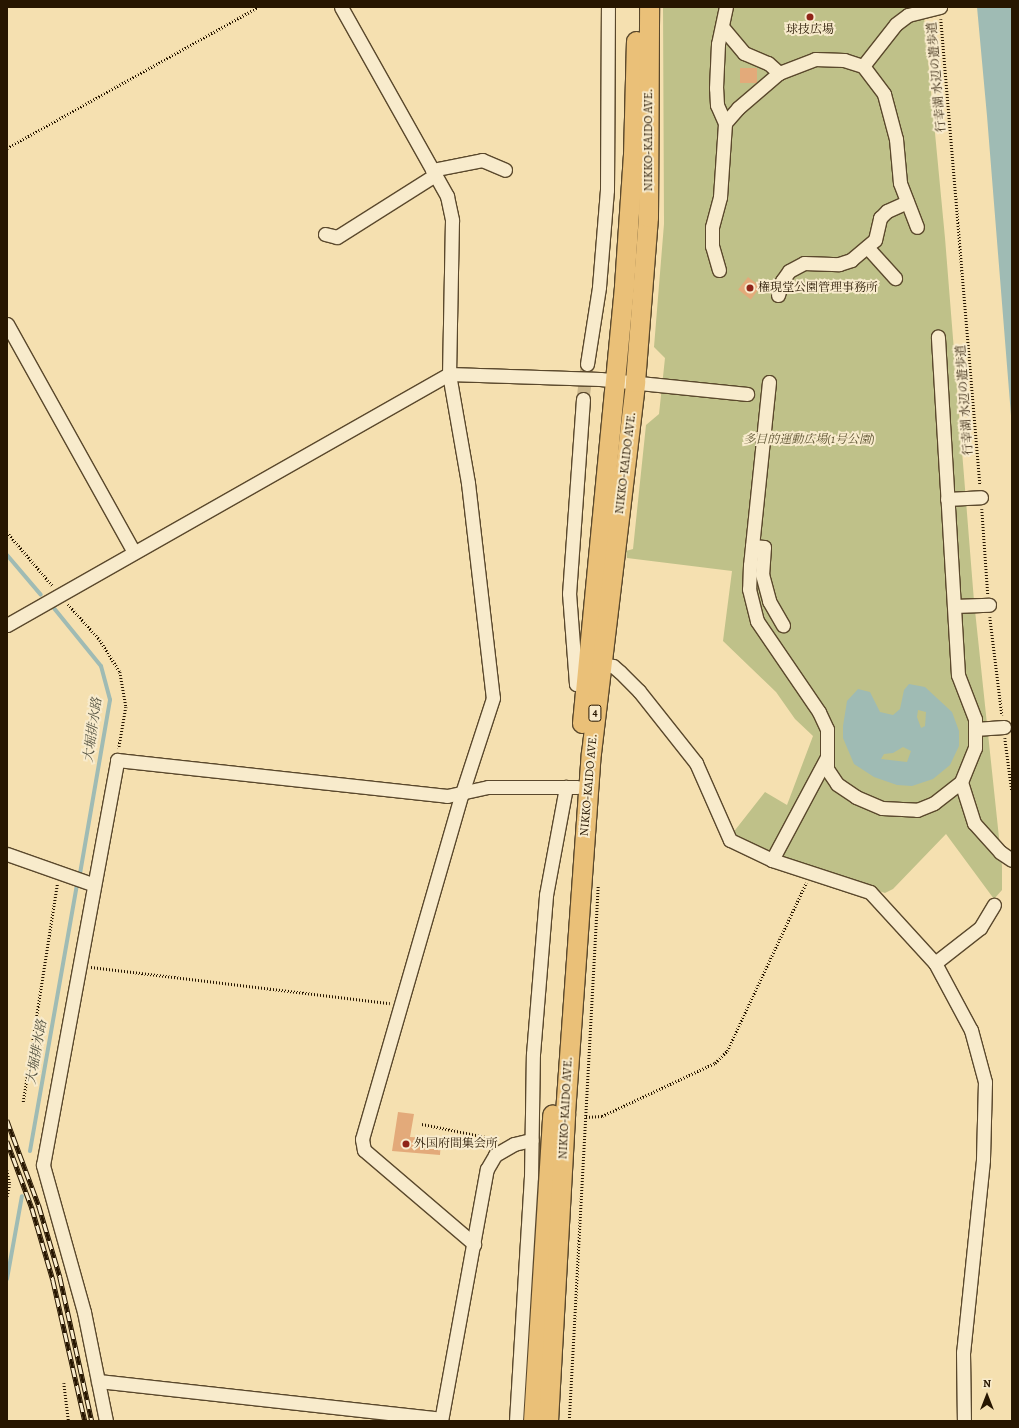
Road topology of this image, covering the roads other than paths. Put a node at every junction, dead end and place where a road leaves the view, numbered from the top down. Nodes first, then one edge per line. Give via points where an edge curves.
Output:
1 (341, 7) edge
2 (608, 7) edge
3 (636, 7) edge
4 (649, 7) edge
5 (726, 7) edge
6 (940, 8) edge
7 (907, 11) edge
8 (723, 28) junction
9 (863, 66) junction
10 (779, 73) junction
11 (725, 123) junction
12 (505, 170) dead end
13 (434, 173) junction
14 (907, 202) junction
15 (917, 227) dead end
16 (325, 234) dead end
17 (867, 247) junction
18 (718, 270) dead end
19 (896, 278) dead end
20 (778, 295) dead end
21 (7, 324) edge
22 (938, 337) dead end
23 (587, 364) tunnel mouth
24 (449, 374) junction
25 (616, 380) junction
26 (635, 382) junction
27 (769, 382) dead end
28 (747, 394) dead end
29 (583, 399) tunnel mouth
30 (981, 497) road end
31 (947, 499) junction
32 (752, 546) junction
33 (134, 552) junction
34 (989, 605) road end
35 (954, 606) junction
36 (783, 625) dead end
37 (7, 626) edge
38 (594, 663) junction
39 (585, 684) junction
40 (1004, 727) road end
41 (975, 728) junction
42 (826, 759) junction
43 (961, 782) junction
44 (572, 787) junction
45 (461, 796) junction
46 (7, 854) edge
47 (772, 860) junction
48 (1012, 860) edge
49 (92, 884) junction
50 (994, 905) dead end
51 (936, 963) junction
52 (532, 1140) junction
53 (474, 1244) junction
54 (98, 1381) junction
55 (441, 1420) edge
56 (106, 1421) edge
57 (516, 1421) edge
58 (533, 1421) edge
59 (548, 1421) edge
60 (964, 1421) edge

1 - 13 street
2 - 23 street via 607,190 599,287
3 - 25 highway, NIKKO-KAIDO AVE. / 4 via 633,156
4 - 26 highway, NIKKO-KAIDO AVE. / 4 via 650,156
5 - 8 street
6 - 7 street
7 - 9 street
8 - 10 street via 744,53 768,63
8 - 11 street via 718,44 716,88 718,105
9 - 10 street via 844,60 815,59
9 - 14 street via 884,94 894,126 899,176
10 - 11 street via 738,108
11 - 18 street via 720,196 712,227 712,246
12 - 13 street via 482,160
13 - 16 street via 337,237
13 - 24 street via 447,196 452,220
14 - 15 street
14 - 17 street via 886,211 880,218 875,240
17 - 19 street
17 - 20 street via 839,264 804,263 790,271 782,281
21 - 33 street
22 - 31 street
24 - 25 street
24 - 33 street
24 - 45 street via 468,482 493,698
25 - 26 street
25 - 38 highway, NIKKO-KAIDO AVE. / 4
26 - 28 street
26 - 38 highway, NIKKO-KAIDO AVE. / 4
27 - 32 street
29 - 39 street via 569,593 576,684
30 - 31 street
31 - 35 street
32 - 36 street via 764,547 762,574 767,595
32 - 42 street via 749,589 757,621 819,712 827,729
33 - 37 street
34 - 35 street
35 - 41 street via 958,674 975,719
38 - 39 highway, NIKKO-KAIDO AVE. / 4
38 - 47 street via 612,666 639,691 696,763 730,840
38 - 59 highway, NIKKO-KAIDO AVE. / 4
39 - 44 highway, NIKKO-KAIDO AVE. / 4
40 - 41 street
41 - 43 street via 975,748
42 - 43 street via 827,768 837,784 856,797 882,808 917,810 934,803
42 - 47 street
43 - 48 street via 974,823 1000,852
44 - 45 street via 488,787
44 - 52 street via 546,895 533,1054
44 - 58 highway, NIKKO-KAIDO AVE. / 4
45 - 49 street via 117,760
45 - 53 street via 362,1139 364,1150
46 - 49 street
47 - 51 street via 870,892
49 - 54 street via 80,965 43,1165 84,1312
50 - 51 street via 980,928
51 - 60 street via 971,1030 986,1082 982,1160 963,1352
52 - 53 street via 514,1144 490,1161
52 - 57 street
53 - 55 street
54 - 55 street
54 - 56 street

